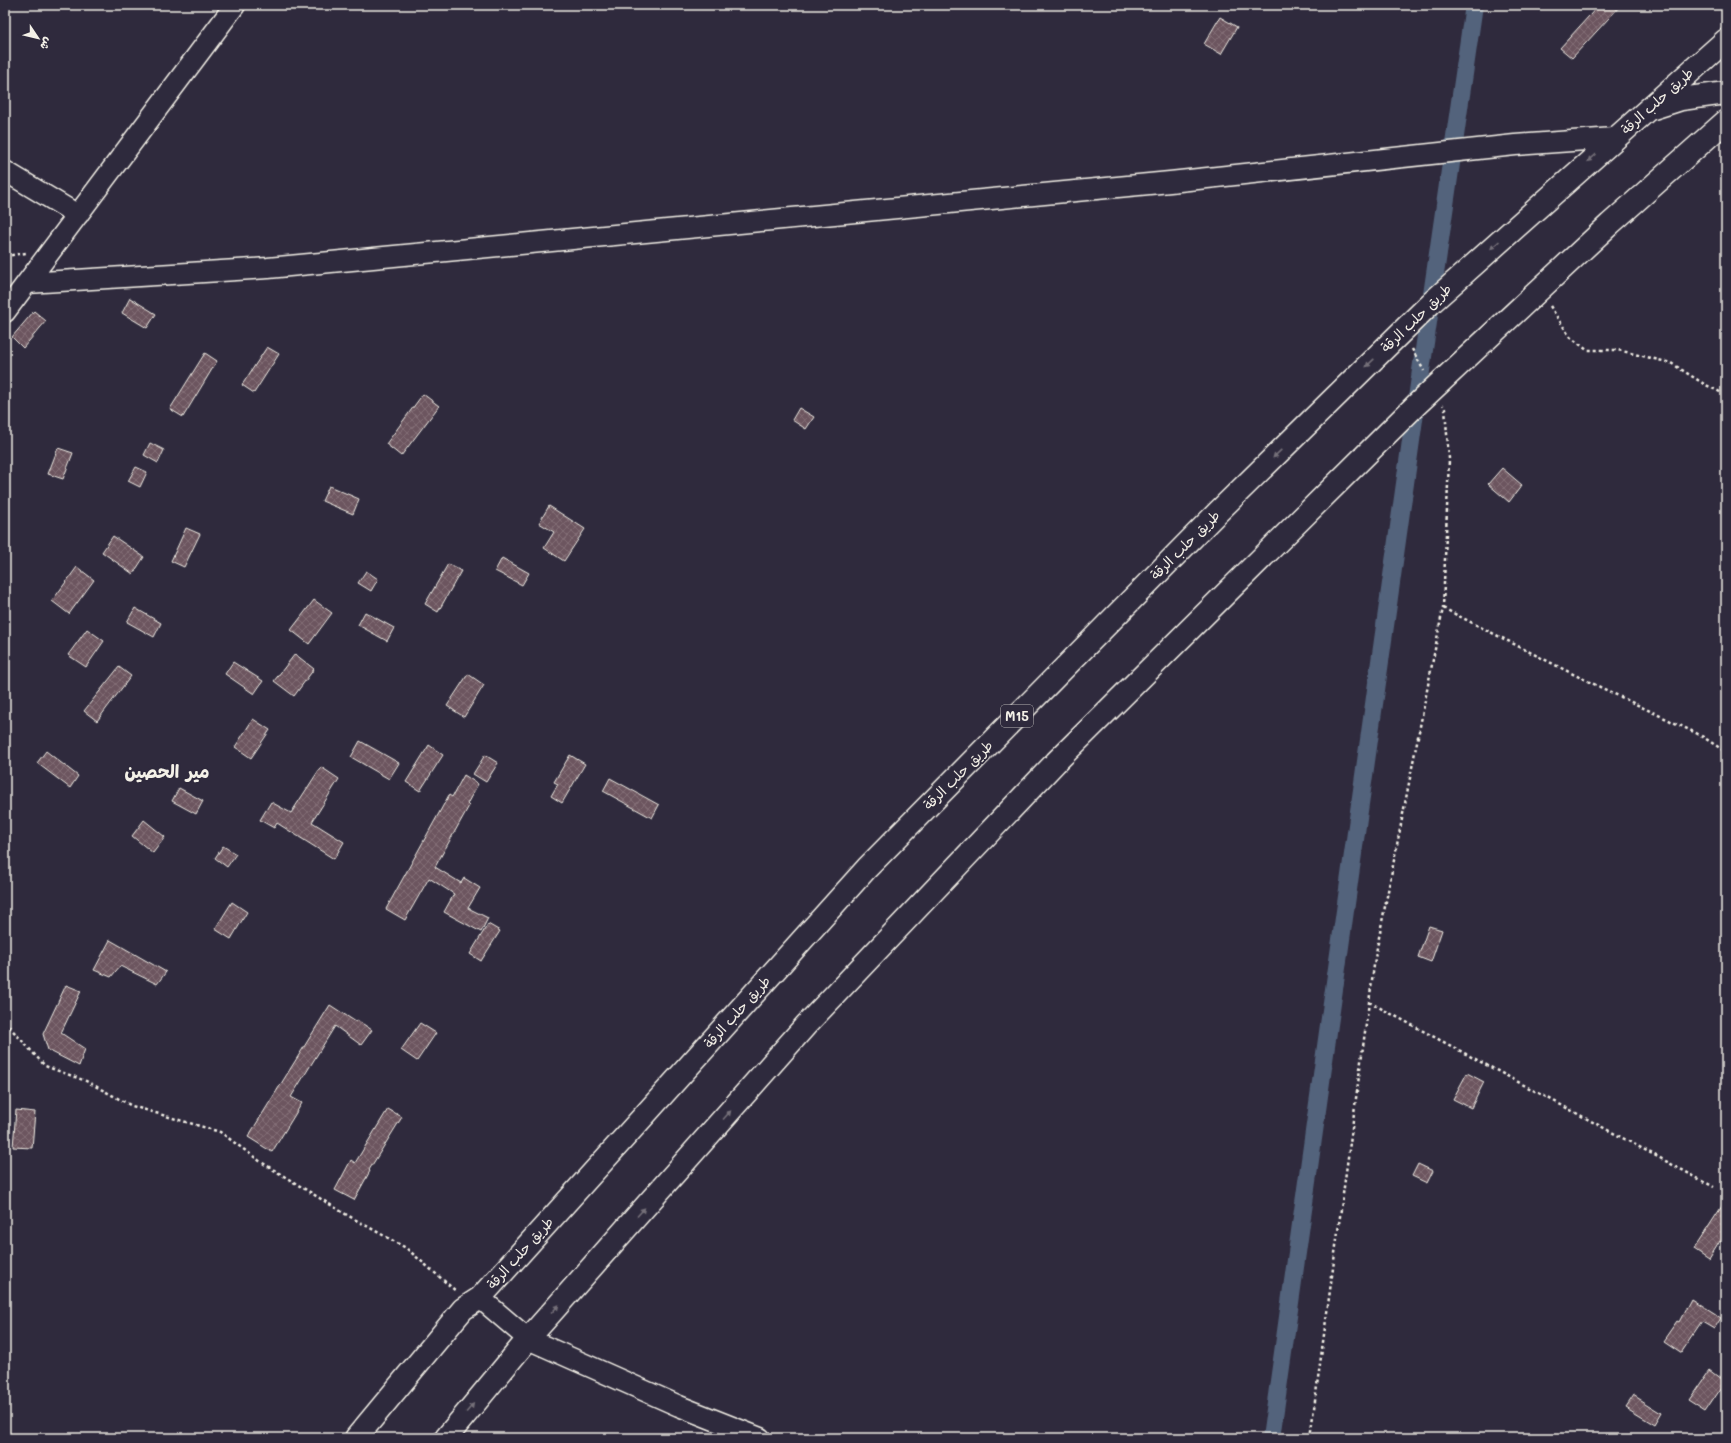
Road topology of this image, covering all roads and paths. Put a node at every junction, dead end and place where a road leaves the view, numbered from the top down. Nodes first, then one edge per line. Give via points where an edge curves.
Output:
1 (235, 5) edge
2 (1726, 40) edge
3 (1726, 93) edge
4 (1644, 112) junction
5 (1726, 120) edge
6 (1614, 138) junction
7 (5, 171) edge
8 (78, 215) junction
9 (26, 283) junction
10 (1542, 288) junction
11 (5, 312) edge
12 (1401, 332) junction
13 (1434, 388) junction
14 (1726, 395) edge
15 (1442, 608) junction
16 (1726, 752) edge
17 (1369, 1002) junction
18 (5, 1022) edge
19 (1714, 1187) dead end
20 (475, 1301) junction
21 (528, 1338) junction
22 (356, 1438) edge
23 (446, 1438) edge
24 (760, 1438) edge
25 (1310, 1438) edge

1 - 8 street
2 - 4 highway, طريق حلب الرقة / M15
3 - 4 highway via 1681,99
4 - 6 highway, طريق حلب الرقة / M15
5 - 10 highway
6 - 9 street via 1515,145 1162,183 268,268
6 -> 12 highway, طريق حلب الرقة / M15
7 - 8 street
8 - 9 street
9 - 11 street
10 - 13 highway
10 - 14 path via 1554,314 1570,337 1588,350 1618,350 1671,364
12 - 13 path
12 -> 20 highway, طريق حلب الرقة / M15 via 1218,512 867,868
13 - 15 path via 1445,409 1450,459
21 -> 13 highway via 807,1024 1045,773
15 - 16 path via 1700,735
15 - 17 path via 1375,958
17 - 19 path
17 - 25 path
18 - 20 path via 45,1066 86,1081 132,1106 220,1132 261,1162 406,1248
20 - 21 street
20 - 22 highway, طريق حلب الرقة / M15 via 462,1309
23 -> 21 highway
21 - 24 street via 679,1406

